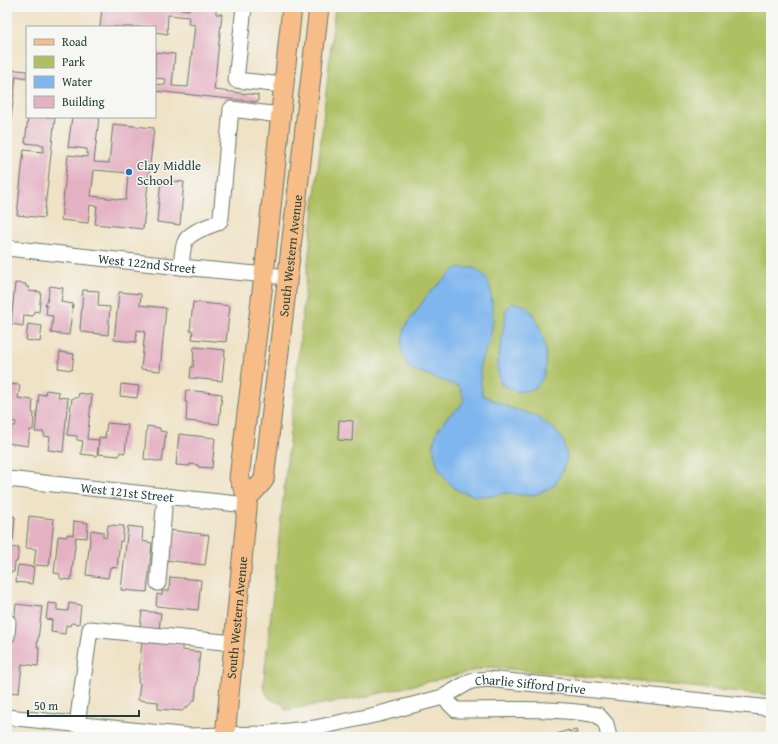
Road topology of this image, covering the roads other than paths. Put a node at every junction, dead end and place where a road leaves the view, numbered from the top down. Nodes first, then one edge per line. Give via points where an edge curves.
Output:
1 (244, 7) edge
2 (292, 7) edge
3 (319, 7) edge
4 (283, 85) junction
5 (280, 115) junction
6 (7, 248) edge
7 (181, 267) junction
8 (264, 275) junction
9 (288, 277) junction
10 (7, 480) edge
11 (165, 496) junction
12 (247, 502) junction
13 (158, 583) dead end
14 (234, 643) junction
15 (444, 697) junction
16 (771, 708) edge
17 (7, 717) edge
18 (77, 725) junction
19 (226, 736) edge
20 (609, 737) edge

1 - 4 street via 236,80
2 - 4 main road, South Western Avenue
3 - 9 main road, South Western Avenue
4 - 5 main road, South Western Avenue
5 - 7 street via 231,110 220,221 196,232 186,240
5 - 8 main road, South Western Avenue
6 - 7 street, West 122nd Street
7 - 8 street, West 122nd Street
8 - 9 street, West 122nd Street
8 - 12 main road, South Western Avenue via 239,478
9 - 12 main road, South Western Avenue via 264,480
10 - 11 street, West 121st Street
11 - 12 street, West 121st Street
11 - 13 street
12 - 14 main road, South Western Avenue
14 - 18 street via 90,629
14 - 19 main road, South Western Avenue
15 - 16 street, Charlie Sifford Drive via 471,681 487,679
15 - 19 street, Charlie Sifford Drive via 315,728
15 - 20 street via 456,710 527,709 598,715 606,724
17 - 18 street, Charlie Sifford Drive
18 - 19 street, Charlie Sifford Drive via 189,736

